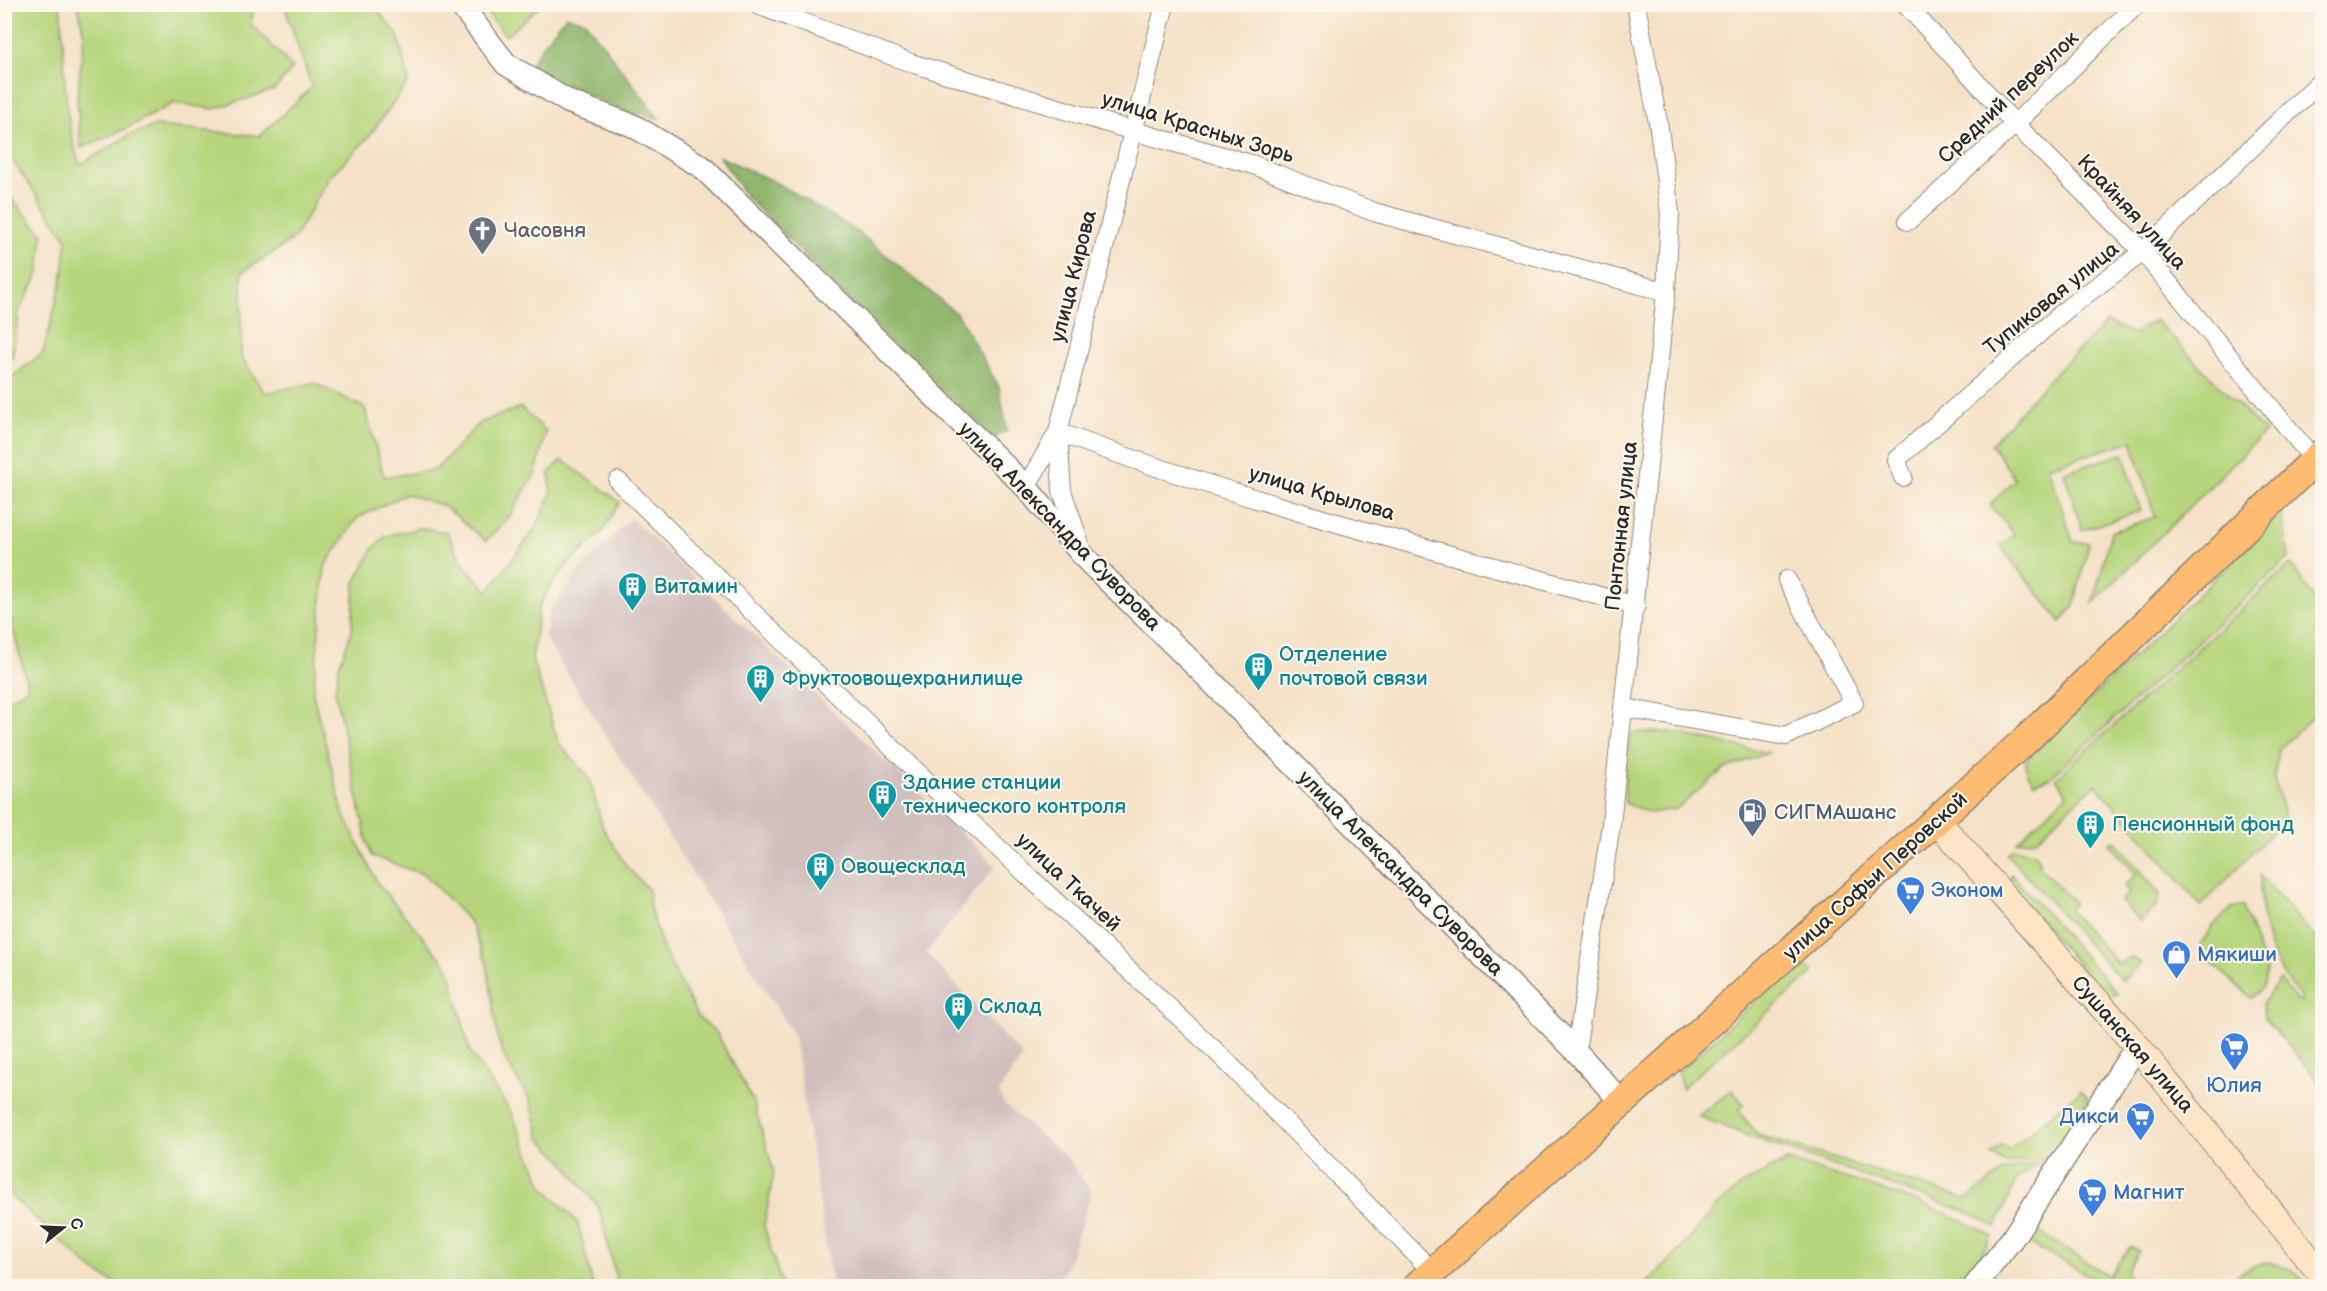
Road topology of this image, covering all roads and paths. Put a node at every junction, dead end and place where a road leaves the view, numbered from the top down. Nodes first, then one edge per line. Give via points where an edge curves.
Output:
1 (460, 4) edge
2 (755, 4) edge
3 (1165, 4) edge
4 (1636, 4) edge
5 (1905, 4) edge
6 (2137, 4) edge
7 (2322, 80) edge
8 (2015, 124) junction
9 (1133, 131) junction
10 (1908, 220) dead end
11 (2143, 252) junction
12 (1666, 292) junction
13 (1058, 432) junction
14 (2319, 457) edge
15 (1903, 477) dead end
16 (618, 481) dead end
17 (1026, 487) junction
18 (1086, 559) junction
19 (1787, 580) dead end
20 (1636, 606) junction
21 (1624, 708) junction
22 (1936, 820) junction
23 (2137, 1046) junction
24 (1576, 1051) junction
25 (1622, 1103) junction
26 (2322, 1275) edge
27 (1425, 1279) edge
28 (1975, 1287) edge

1 - 17 street, улица Александра Суворова via 506,64 569,102 634,126 702,167
2 - 9 street, улица Красных Зорь via 911,63
3 - 9 street, улица Кирова
4 - 12 street, Понтонная улица via 1670,213
5 - 8 street, Крайняя улица
6 - 8 street, Средний переулок
7 - 11 street, Тупиковая улица
8 - 10 street, Средний переулок
8 - 11 street, Крайняя улица
9 - 12 street, улица Красных Зорь via 1251,164 1374,212
9 - 13 street, улица Кирова
11 - 14 street, Крайняя улица
11 - 15 street, Тупиковая улица via 2061,314 1896,460
12 - 20 street, Понтонная улица
13 - 17 street
13 - 18 street, улица Кирова via 1062,491
13 - 20 street, улица Крылова via 1312,515
14 - 22 main road, улица Софьи Перовской via 2029,737
16 - 27 street, улица Ткачей via 917,772 1222,1057
17 - 18 street, улица Александра Суворова
18 - 24 street, улица Александра Суворова
19 - 21 street via 1854,703 1786,736
20 - 21 street, Понтонная улица
21 - 24 street, Понтонная улица via 1611,824
22 - 23 main road, Сушанская улица
22 - 25 main road, улица Софьи Перовской
23 - 26 main road, Сушанская улица
23 - 28 street via 2012,1239
24 - 25 street, улица Александра Суворова
25 - 27 main road, улица Софьи Перовской

